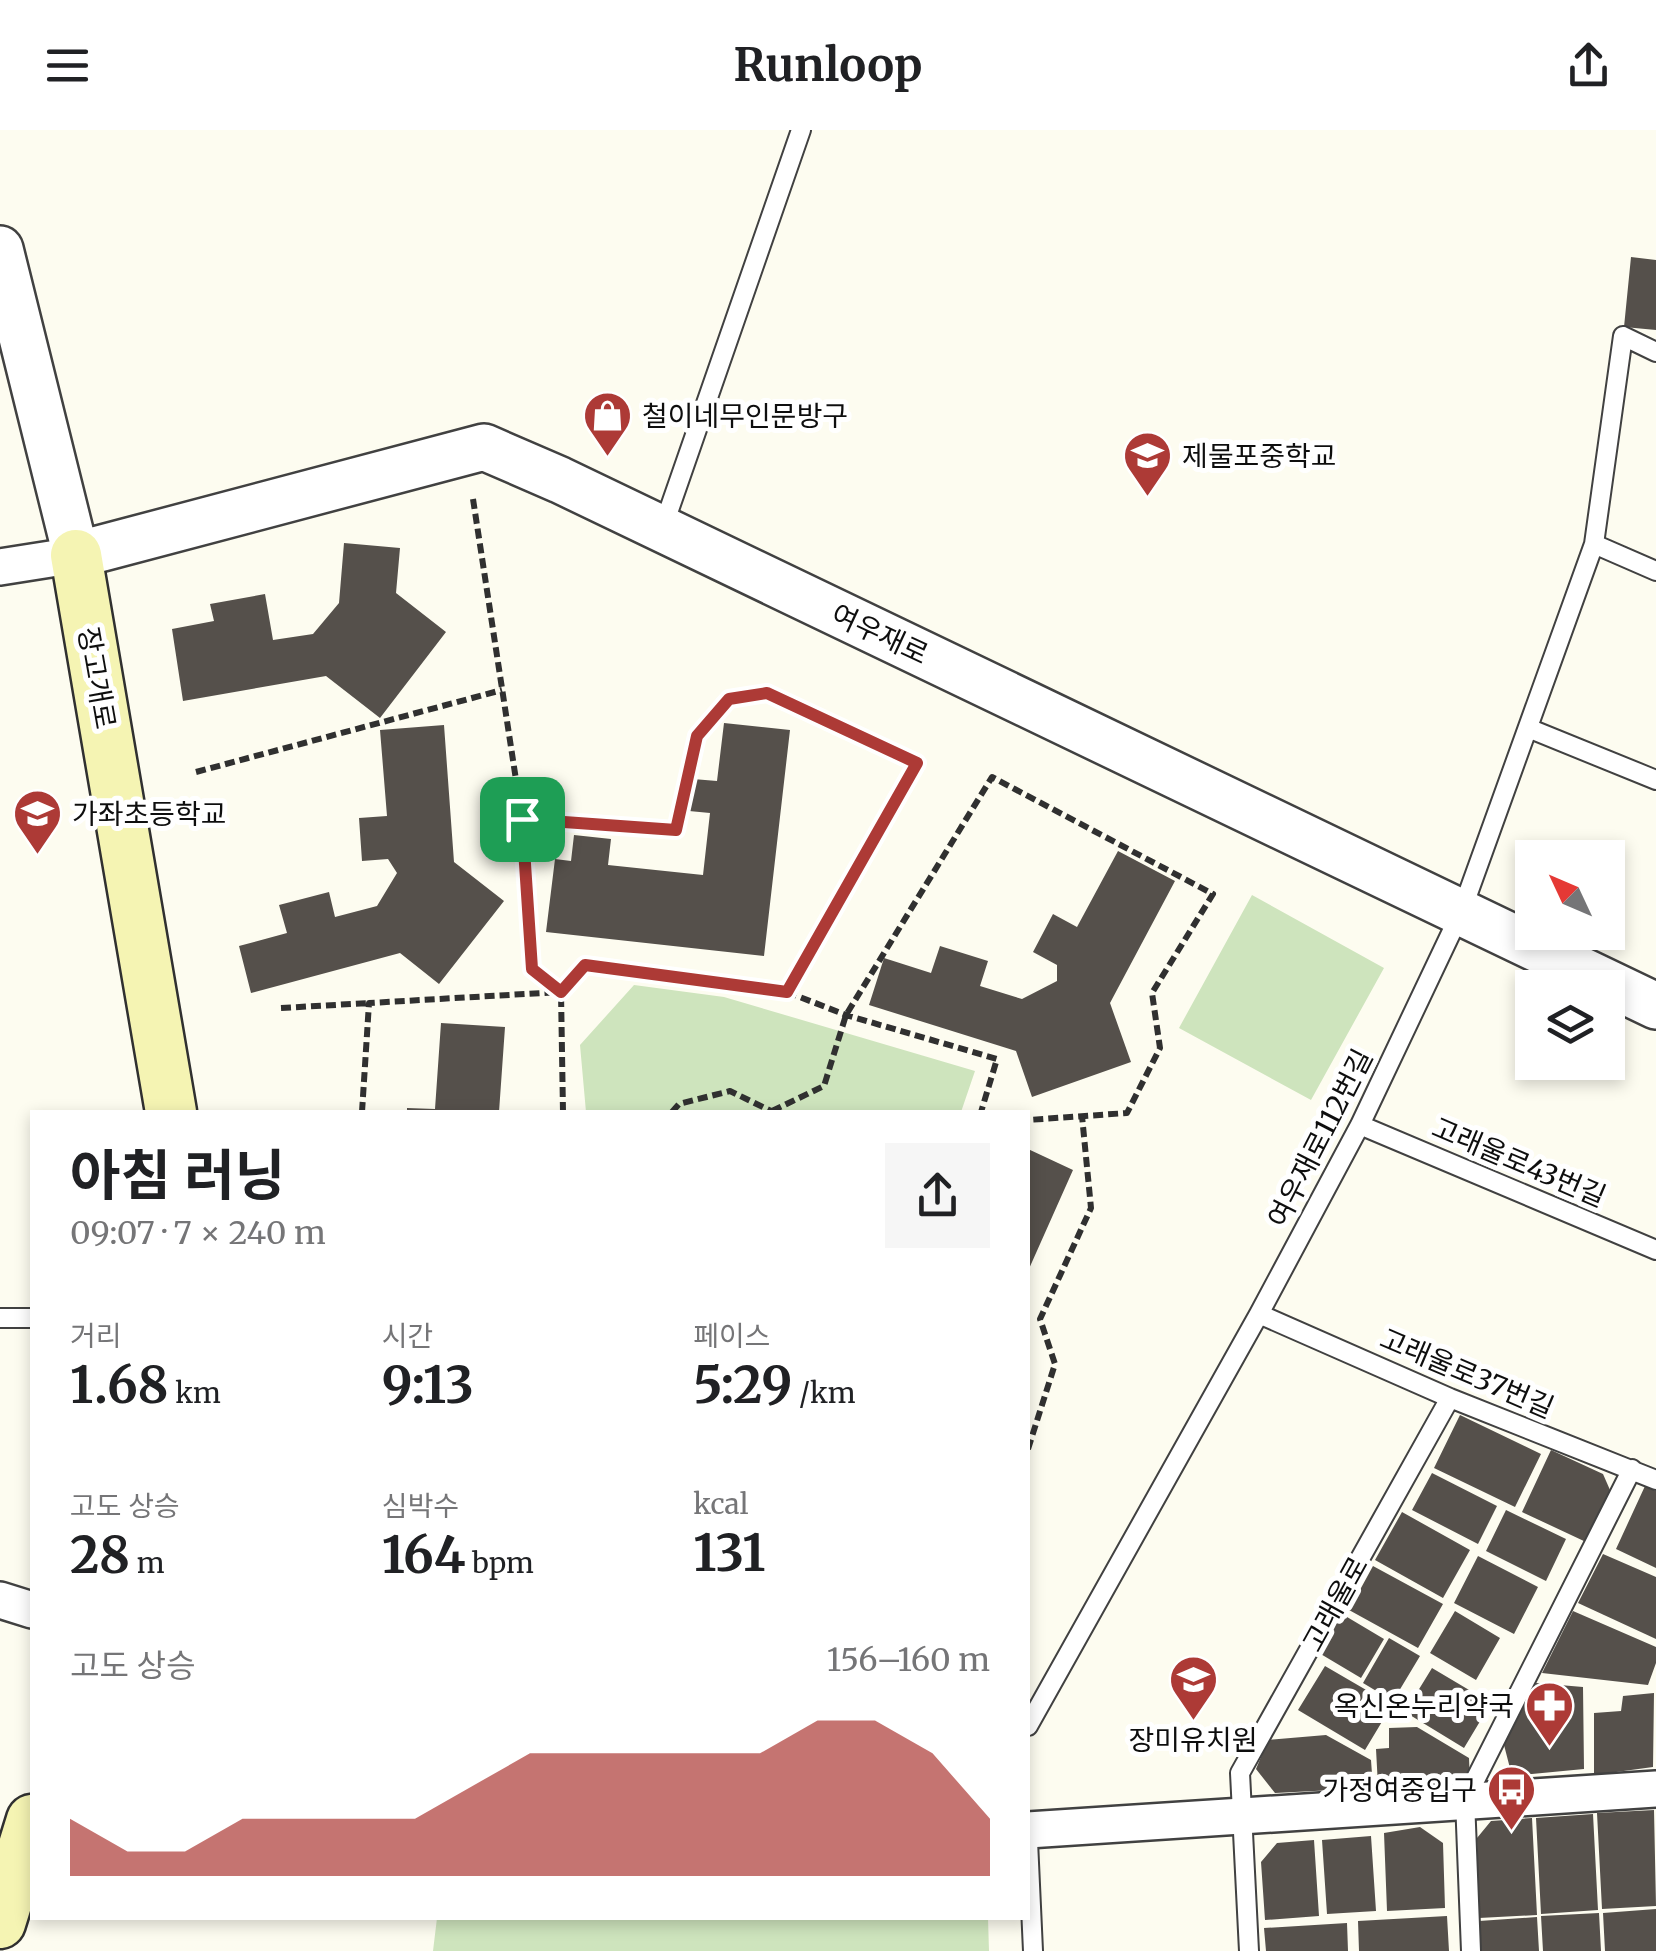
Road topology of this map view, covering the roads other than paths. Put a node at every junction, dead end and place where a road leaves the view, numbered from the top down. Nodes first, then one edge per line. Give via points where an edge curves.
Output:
1 (802, 130) edge
2 (0, 250) edge
3 (1656, 352) edge
4 (662, 530) junction
5 (1594, 544) junction
6 (76, 555) junction
7 (0, 568) edge
8 (1656, 570) edge
9 (1528, 728) junction
10 (1656, 780) edge
11 (1462, 910) junction
12 (1656, 1006) edge
13 (170, 1110) edge
14 (1360, 1125) junction
15 (1656, 1250) edge
16 (1259, 1314) junction
17 (0, 1318) edge
18 (30, 1318) edge
19 (1450, 1398) junction
20 (1632, 1469) junction
21 (1656, 1480) edge
22 (0, 1600) edge
23 (30, 1609) edge
24 (1030, 1722) edge
25 (1656, 1789) edge
26 (1465, 1800) junction
27 (1242, 1815) junction
28 (30, 1826) edge
29 (1030, 1830) edge
30 (1030, 1896) edge
31 (0, 1923) edge
32 (1032, 1951) edge
33 (1249, 1951) edge
34 (1470, 1951) edge

1 - 4 lane
2 - 6 street, 장고개로
3 - 5 lane, 여우재로112번길 via 1623,336
4 - 6 street, 여우재로 via 484,447
4 - 11 street, 여우재로
5 - 8 lane
5 - 9 lane, 여우재로112번길
6 - 7 street
6 - 13 main road, 장고개로
9 - 10 lane
9 - 11 lane, 여우재로112번길
11 - 12 street, 여우재로
11 - 14 lane, 여우재로112번길
14 - 15 lane, 고래울로43번길
14 - 16 lane, 여우재로112번길
16 - 19 lane, 고래울로37번길
16 - 24 lane, 여우재로112번길
17 - 18 lane
19 - 20 lane, 고래울로37번길
19 - 27 lane, 고래울로 via 1240,1773
20 - 21 lane, 고래울로37번길
20 - 26 lane
22 - 23 street
25 - 26 street
26 - 27 street
26 - 34 lane
27 - 29 street
27 - 33 lane, 고래울로
28 - 31 main road
30 - 32 lane

